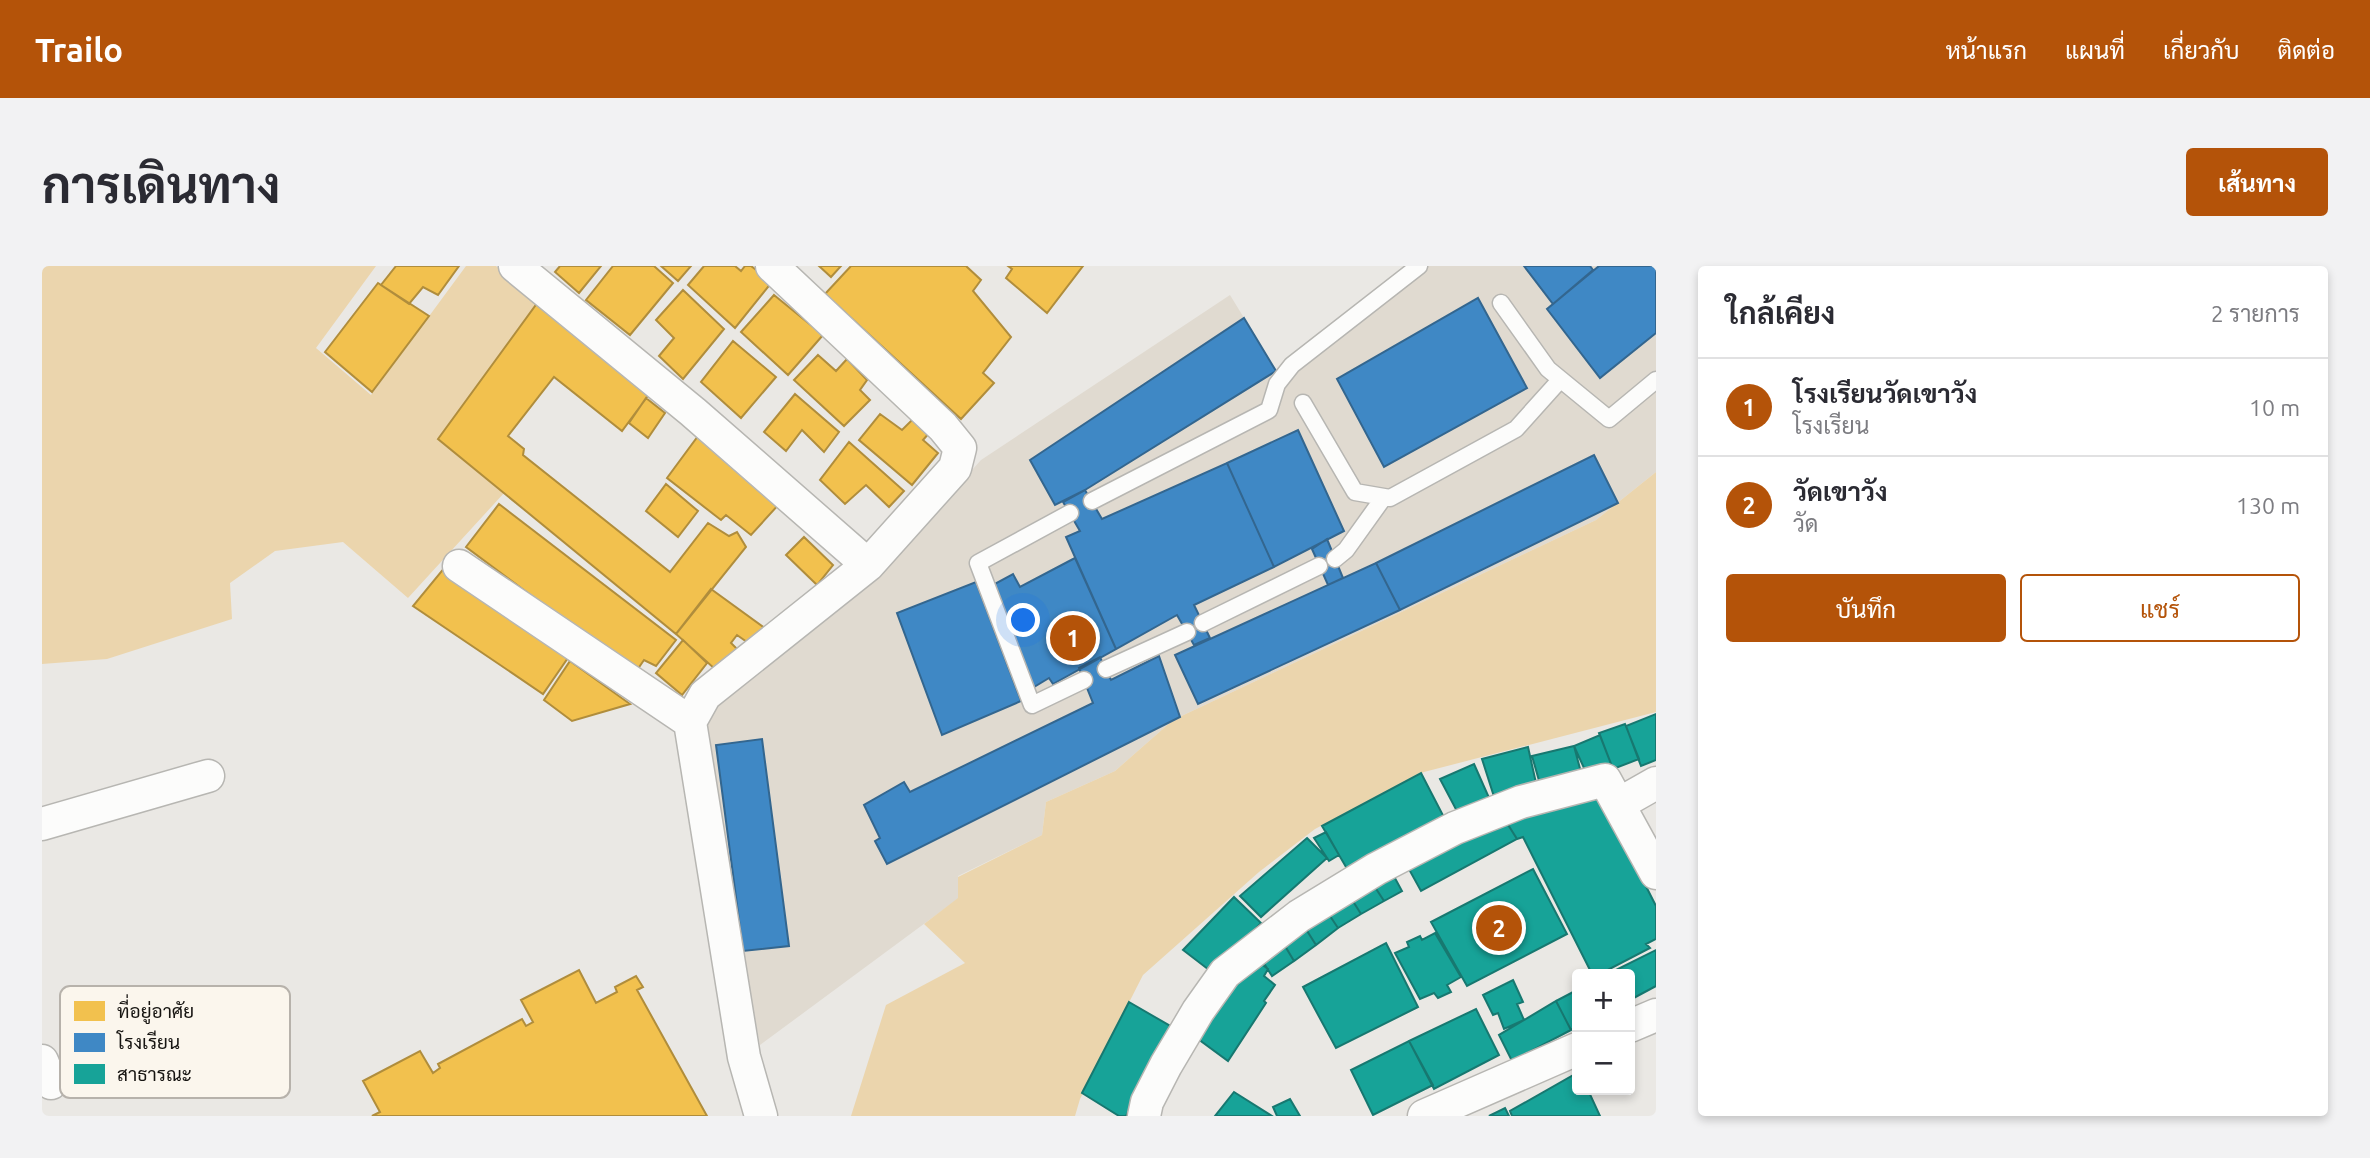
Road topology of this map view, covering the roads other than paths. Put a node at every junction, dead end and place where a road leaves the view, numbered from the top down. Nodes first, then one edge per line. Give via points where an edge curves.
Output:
1 (515, 266) edge
2 (772, 266) edge
3 (1419, 266) edge
4 (1501, 303) dead end
5 (1560, 380) junction
6 (1656, 380) edge
7 (1303, 402) dead end
8 (1384, 497) junction
9 (1092, 501) dead end
10 (1070, 513) dead end
11 (1335, 559) dead end
12 (868, 565) junction
13 (459, 566) dead end
14 (1319, 566) dead end
15 (1203, 623) dead end
16 (1187, 632) dead end
17 (1106, 669) dead end
18 (1084, 680) dead end
19 (690, 722) junction
20 (208, 776) dead end
21 (1656, 783) edge
22 (1619, 804) junction
23 (42, 824) edge
24 (1656, 873) edge
25 (1656, 1015) edge
26 (1635, 1024) edge
27 (1572, 1051) edge
28 (761, 1116) edge
29 (1144, 1116) edge
30 (1424, 1116) edge

1 - 12 street via 693,412
2 - 12 street via 943,427 960,449 955,468
3 - 9 lane via 1292,365 1277,384 1269,410
4 - 5 lane
5 - 6 lane via 1609,419
5 - 8 lane via 1516,429 1390,498
7 - 8 lane via 1355,492
8 - 11 lane
10 - 18 lane via 978,564 1032,705
12 - 19 street via 705,695
13 - 19 street
14 - 15 lane
16 - 17 lane
19 - 28 street via 744,1057
20 - 23 street
21 - 22 street
22 - 24 street
22 - 29 street via 1605,780 1521,802 1455,828 1299,915 1225,973 1166,1065
25 - 26 street
27 - 30 street

